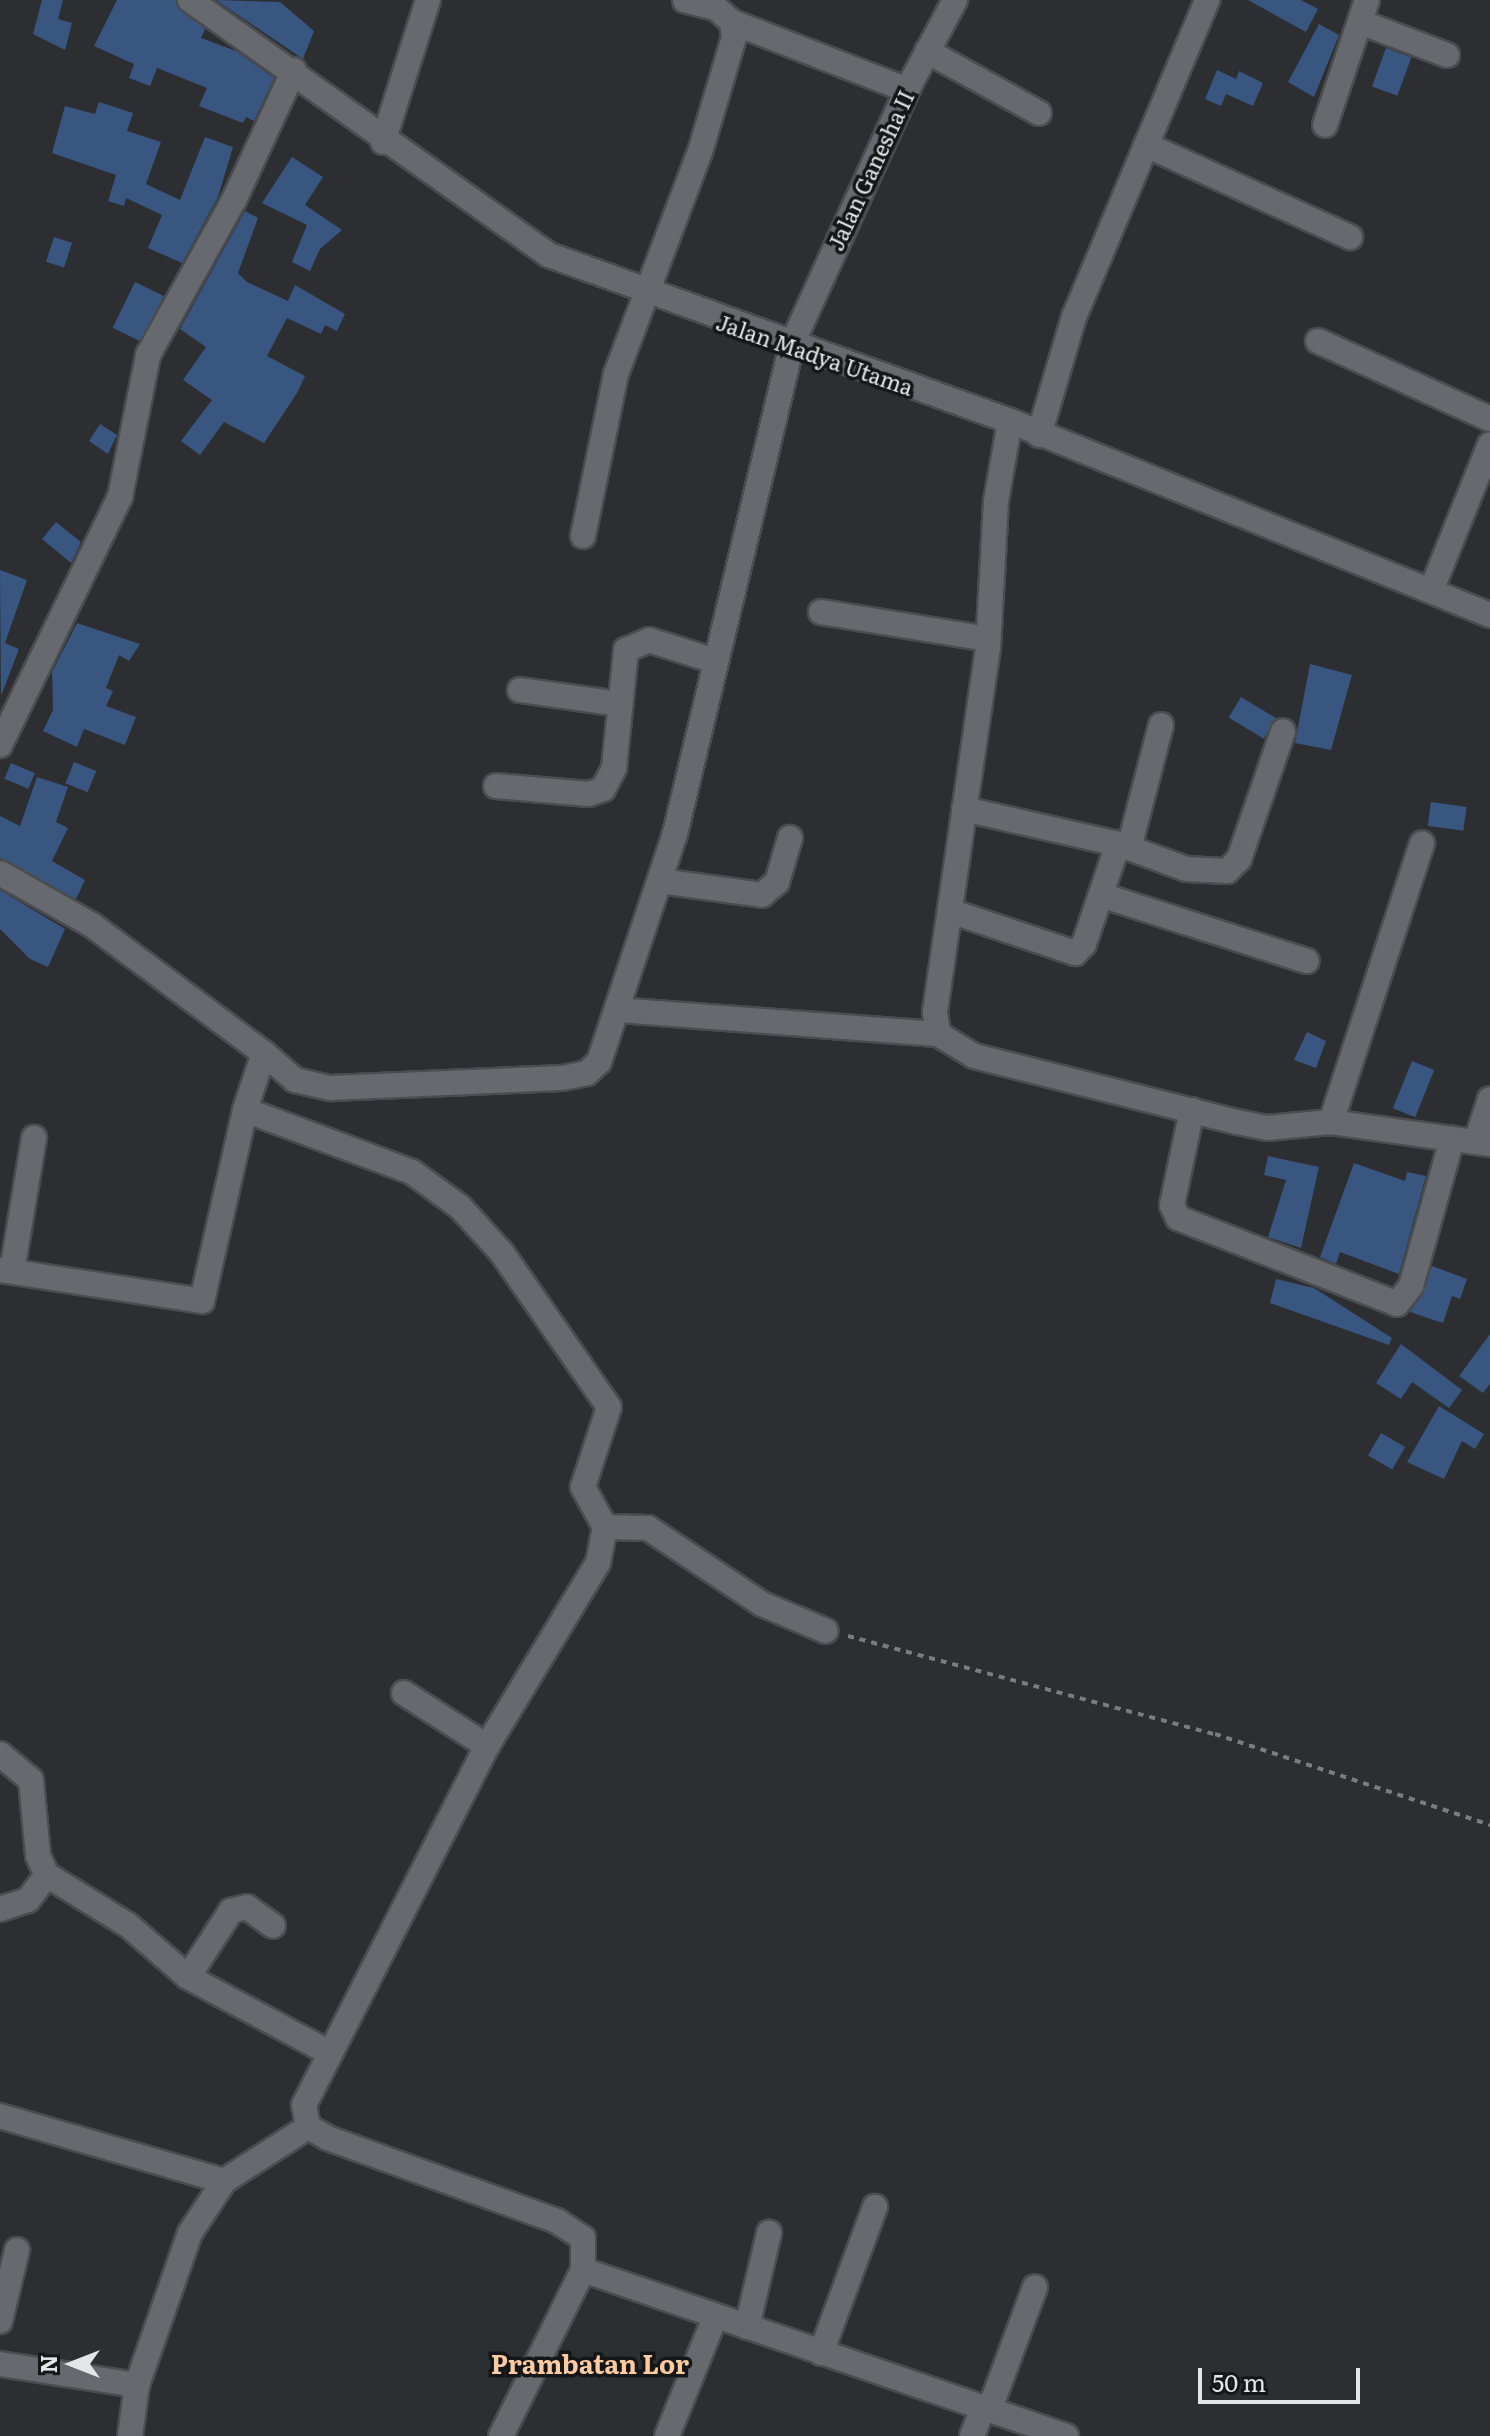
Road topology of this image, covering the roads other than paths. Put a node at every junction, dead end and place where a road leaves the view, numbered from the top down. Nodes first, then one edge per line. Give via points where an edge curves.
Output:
1 (190, 0) edge
2 (428, 0) edge
3 (685, 0) edge
4 (955, 0) edge
5 (1207, 0) edge
6 (1365, 11) edge
7 (732, 22) junction
8 (927, 51) junction
9 (1447, 55) dead end
10 (294, 70) junction
11 (907, 90) junction
12 (1039, 113) dead end
13 (1325, 125) dead end
14 (383, 142) junction
15 (1146, 145) junction
16 (1350, 237) dead end
17 (644, 294) junction
18 (1318, 341) dead end
19 (792, 344) junction
20 (1490, 419) edge
21 (1010, 421) junction
22 (1039, 435) junction
23 (1490, 444) edge
24 (583, 536) dead end
25 (1431, 591) junction
26 (821, 612) dead end
27 (1490, 615) edge
28 (988, 639) junction
29 (715, 661) junction
30 (520, 690) dead end
31 (619, 704) junction
32 (1161, 725) dead end
33 (1283, 731) dead end
34 (0, 745) edge
35 (496, 786) dead end
36 (964, 809) junction
37 (790, 838) dead end
38 (1422, 844) dead end
39 (1124, 846) junction
40 (0, 873) edge
41 (660, 881) junction
42 (1101, 895) junction
43 (953, 912) junction
44 (1307, 961) dead end
45 (618, 1010) junction
46 (938, 1034) junction
47 (262, 1057) junction
48 (248, 1099) junction
49 (1490, 1099) edge
50 (1192, 1110) junction
51 (1331, 1122) junction
52 (34, 1138) dead end
53 (1473, 1142) edge
54 (6, 1271) edge
55 (605, 1527) junction
56 (826, 1631) road end
57 (404, 1693) dead end
58 (487, 1746) junction
59 (0, 1754) edge
60 (47, 1875) junction
61 (0, 1909) edge
62 (273, 1926) dead end
63 (188, 1977) junction
64 (330, 2053) junction
65 (0, 2116) edge
66 (308, 2127) junction
67 (224, 2181) junction
68 (875, 2207) dead end
69 (769, 2233) dead end
70 (17, 2250) dead end
71 (583, 2270) junction
72 (1035, 2287) dead end
73 (715, 2317) junction
74 (0, 2321) edge
75 (747, 2327) junction
76 (821, 2353) junction
77 (0, 2364) edge
78 (137, 2385) junction
79 (986, 2410) junction
80 (130, 2436) edge
81 (501, 2436) edge
82 (667, 2436) edge
83 (972, 2436) edge
84 (1066, 2436) edge

1 - 10 street, Jalan Madya Utama
2 - 14 street
3 - 7 street via 716,8
4 - 8 street, Jalan Ganesha II
5 - 15 street
6 - 9 street
6 - 13 street
7 - 11 street
7 - 17 street via 731,54 700,152
8 - 11 street, Jalan Ganesha II
8 - 12 street
10 - 14 street, Jalan Madya Utama
10 - 34 street via 234,200 148,355 120,497
11 - 19 street, Jalan Ganesha II
14 - 17 street, Jalan Madya Utama via 510,233
15 - 16 street
15 - 22 street via 1074,317
17 - 19 street, Jalan Madya Utama
17 - 24 street via 616,374
18 - 20 street
19 - 21 street, Jalan Madya Utama
19 - 29 street, Jalan Ganesha II via 763,483
21 - 22 street, Jalan Madya Utama
21 - 28 street via 996,501
22 - 25 street, Jalan Madya Utama
23 - 25 street
25 - 27 street, Jalan Madya Utama
26 - 28 street
28 - 36 street
29 - 31 street via 649,640 636,642 622,660
29 - 41 street, Jalan Ganesha II
30 - 31 street
31 - 35 street via 614,768 603,789 589,794
32 - 39 street
33 - 39 street via 1239,859 1227,871 1186,869
36 - 39 street
36 - 43 street
37 - 41 street via 777,882 762,895
38 - 51 street
39 - 42 street
40 - 47 street via 92,925
41 - 45 street, Jalan Ganesha II
42 - 43 street via 1075,953
42 - 44 street
43 - 46 street via 935,1012
45 - 46 street
45 - 47 street, Jalan Ganesha II via 593,1069 562,1078 331,1088 295,1080
46 - 50 street via 974,1056
47 - 48 street
48 - 54 street via 202,1301 137,1296
48 - 55 street via 412,1172 460,1207 502,1253 609,1407 583,1487
49 - 53 street
50 - 51 street via 1267,1128
50 - 53 street via 1172,1205 1178,1218 1397,1304 1411,1286
51 - 53 street
52 - 54 street
55 - 56 street via 648,1528 762,1604
55 - 58 street via 598,1563
57 - 58 street
58 - 64 street
59 - 60 street via 31,1780 38,1856
60 - 61 street via 28,1900
60 - 63 street via 121,1920
62 - 63 street via 247,1907 231,1911
63 - 64 street
64 - 66 street via 307,2093
65 - 67 street
66 - 67 street
66 - 71 street via 575,2230 587,2245
67 - 78 street via 190,2233
68 - 76 street
69 - 75 street
70 - 74 street
71 - 73 street
71 - 81 street
72 - 79 street
73 - 75 street
73 - 82 street
75 - 76 street
76 - 79 street
77 - 78 street
78 - 80 street
79 - 83 street
79 - 84 street

